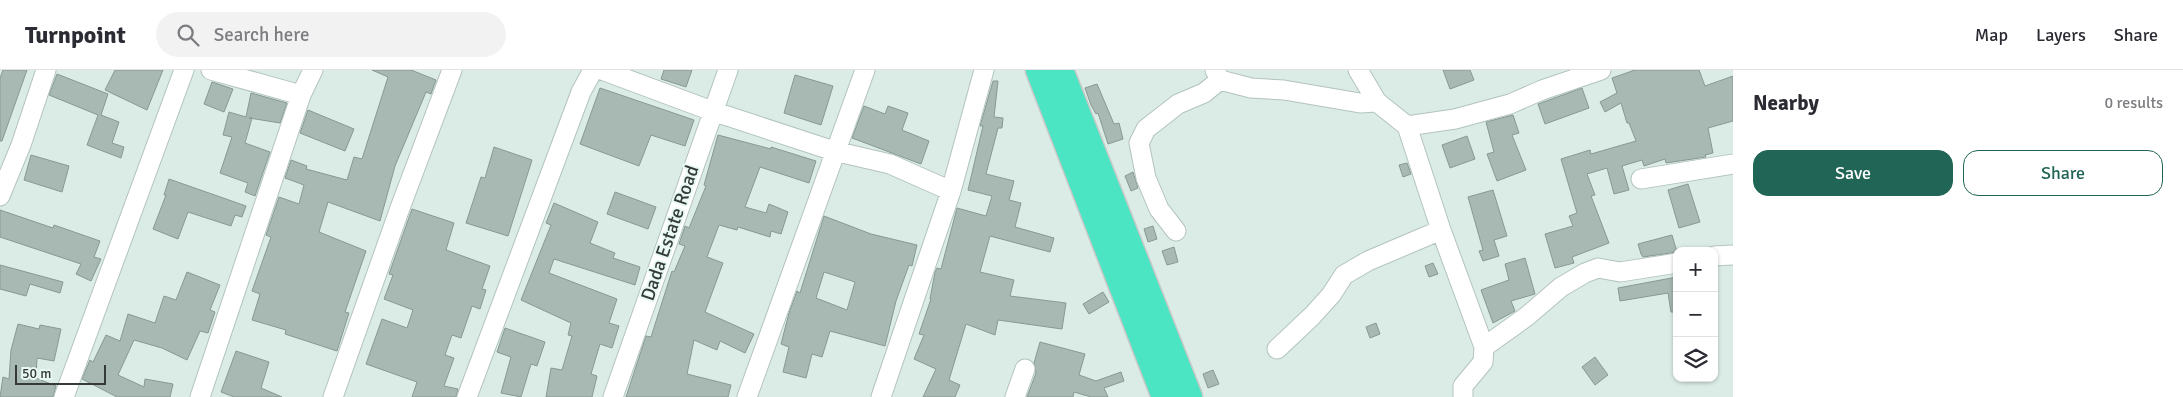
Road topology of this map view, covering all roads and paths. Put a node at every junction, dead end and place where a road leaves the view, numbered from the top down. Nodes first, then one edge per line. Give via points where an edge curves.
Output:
1 (46, 70) edge
2 (184, 70) edge
3 (212, 70) edge
4 (313, 70) edge
5 (452, 70) edge
6 (593, 70) edge
7 (602, 70) edge
8 (728, 70) edge
9 (865, 70) edge
10 (984, 70) edge
11 (1039, 70) edge
12 (1060, 70) edge
13 (1358, 70) edge
14 (1601, 70) edge
15 (1217, 75) edge
16 (301, 95) junction
17 (1377, 102) junction
18 (712, 111) junction
19 (1407, 126) junction
20 (834, 151) junction
21 (1733, 164) edge
22 (1641, 179) dead end
23 (951, 191) junction
24 (0, 196) edge
25 (1441, 230) junction
26 (1176, 231) dead end
27 (1733, 255) edge
28 (1718, 256) edge
29 (1673, 264) edge
30 (1484, 347) junction
31 (1277, 349) dead end
32 (1025, 369) dead end
33 (64, 397) edge
34 (200, 397) edge
35 (333, 397) edge
36 (467, 397) edge
37 (613, 397) edge
38 (746, 397) edge
39 (880, 397) edge
40 (1015, 397) edge
41 (1165, 397) edge
42 (1189, 397) edge
43 (1464, 397) edge

1 - 24 street
2 - 33 street
3 - 16 street
4 - 16 street
5 - 35 street
6 - 36 street via 574,109
7 - 18 street
8 - 18 street, Dada Estate Road
9 - 20 street
10 - 23 street
11 - 41 highway
12 - 42 highway
13 - 17 street
14 - 19 street via 1510,104 1455,119
15 - 17 street via 1251,88 1284,90 1360,104
15 - 26 street via 1204,94 1178,104 1146,129 1139,143 1146,178 1159,209
16 - 34 street
17 - 19 street
18 - 20 street
18 - 37 street, Dada Estate Road
19 - 25 street
20 - 23 street via 890,164
20 - 38 street
21 - 22 street
23 - 39 street
25 - 30 street
25 - 31 street via 1368,261 1344,275 1312,316
27 - 28 street
29 - 30 street via 1620,272 1598,268 1585,273 1562,286
30 - 43 street via 1483,362 1463,386
32 - 40 street

